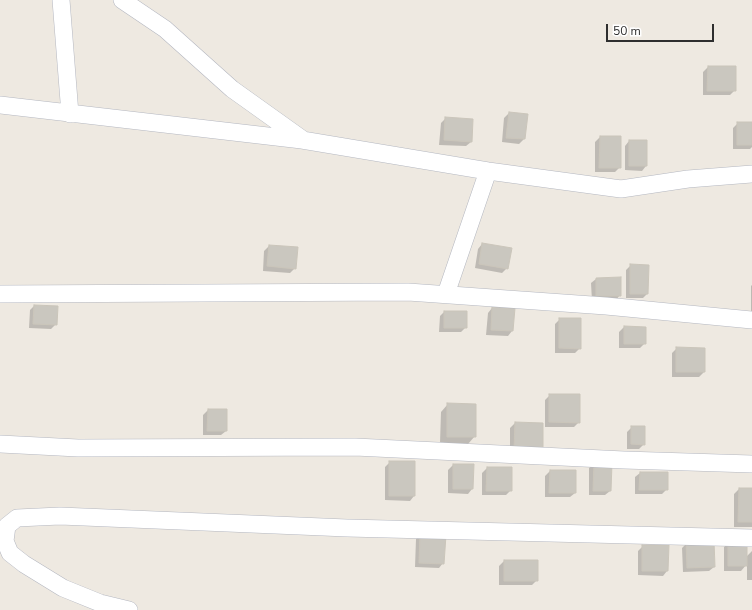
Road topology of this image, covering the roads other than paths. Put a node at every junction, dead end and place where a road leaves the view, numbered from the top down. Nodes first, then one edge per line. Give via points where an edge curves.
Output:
1 (61, 0) edge
2 (122, 0) edge
3 (0, 105) edge
4 (70, 114) junction
5 (302, 140) junction
6 (488, 171) junction
7 (752, 174) edge
8 (0, 294) edge
9 (446, 294) junction
10 (752, 320) edge
11 (0, 444) edge
12 (752, 464) edge
13 (752, 538) edge
14 (129, 610) edge

1 - 4 street
2 - 5 street via 165,29 232,89
3 - 4 street
4 - 5 street
5 - 6 street
6 - 7 street via 620,189 688,179
6 - 9 street
8 - 9 street
9 - 10 street
11 - 12 street via 78,448 355,447
13 - 14 street via 347,528 60,516 17,518 7,526 5,541 10,553 24,564 63,588 100,603

